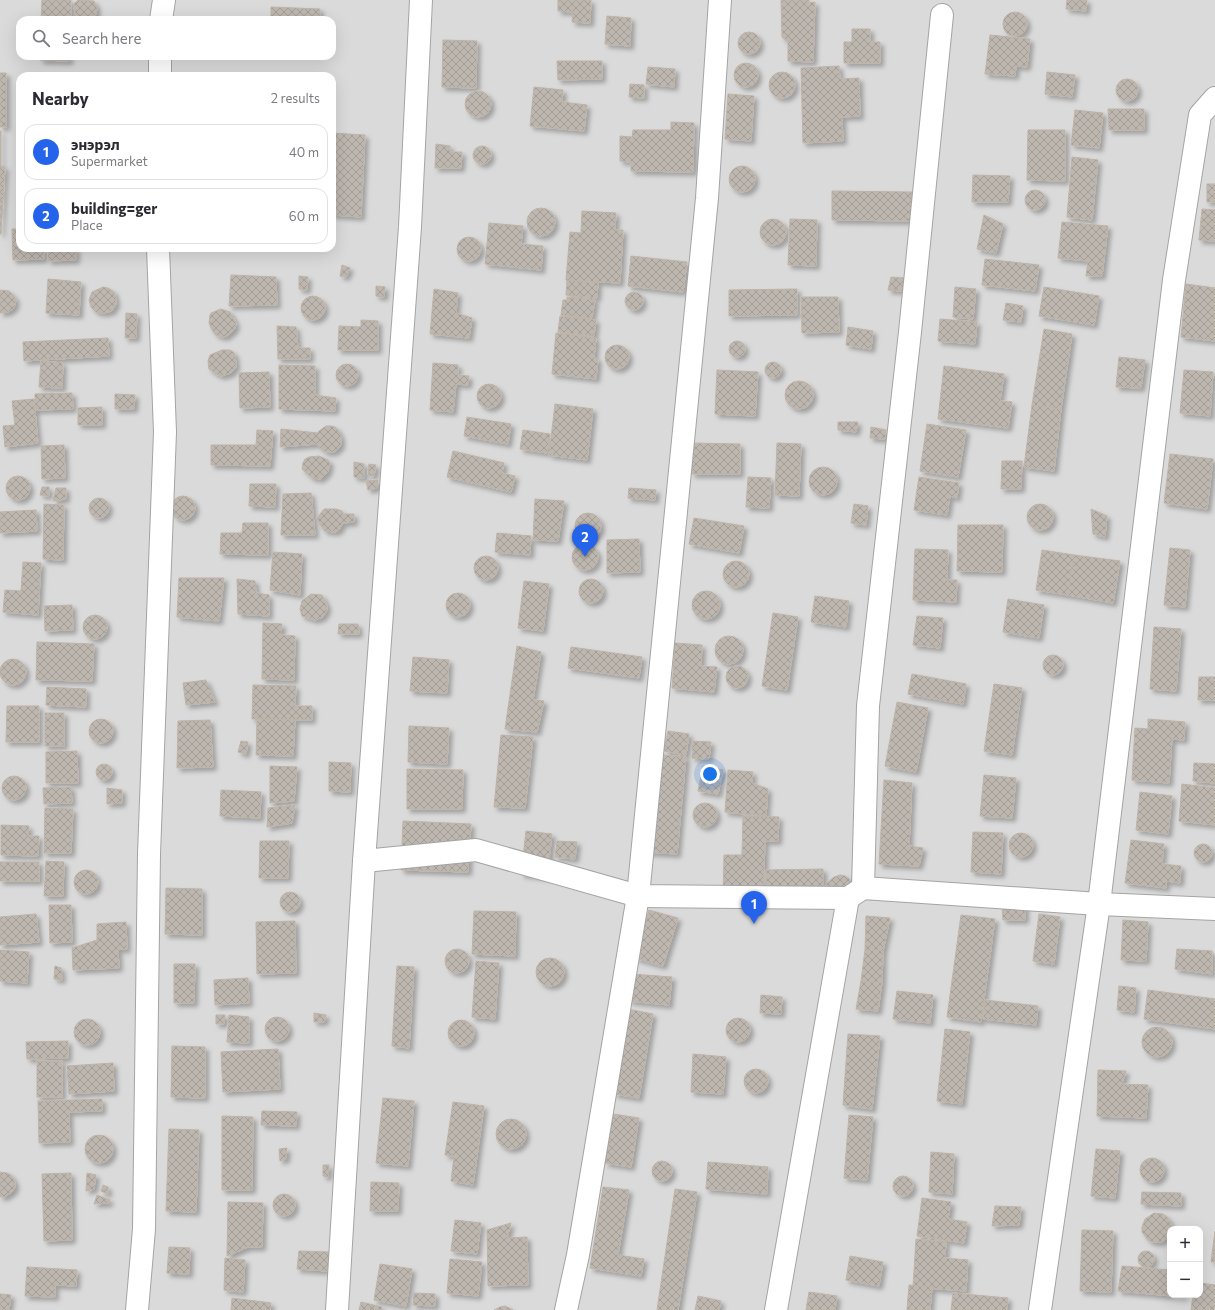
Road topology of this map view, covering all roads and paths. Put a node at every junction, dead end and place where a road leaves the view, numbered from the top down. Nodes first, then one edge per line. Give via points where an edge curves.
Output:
1 (164, 0) edge
2 (421, 0) edge
3 (720, 0) edge
4 (942, 15) dead end
5 (162, 16) edge
6 (160, 60) edge
7 (160, 72) edge
8 (1215, 98) edge
9 (158, 252) edge
10 (364, 861) junction
11 (856, 893) junction
12 (638, 896) junction
13 (1099, 904) junction
14 (1215, 909) edge
15 (137, 1310) edge
16 (338, 1310) edge
17 (566, 1310) edge
18 (776, 1310) edge
19 (1040, 1310) edge

1 - 5 street
2 - 10 street via 410,235
3 - 12 street via 707,198
4 - 11 street via 868,706
6 - 7 street
8 - 13 street via 1200,114 1174,280
9 - 15 street via 165,432 149,854 144,1229
10 - 12 street via 476,850
10 - 16 street
11 - 12 street
11 - 13 street
11 - 18 street
12 - 17 street via 578,1255
13 - 14 street
13 - 19 street

